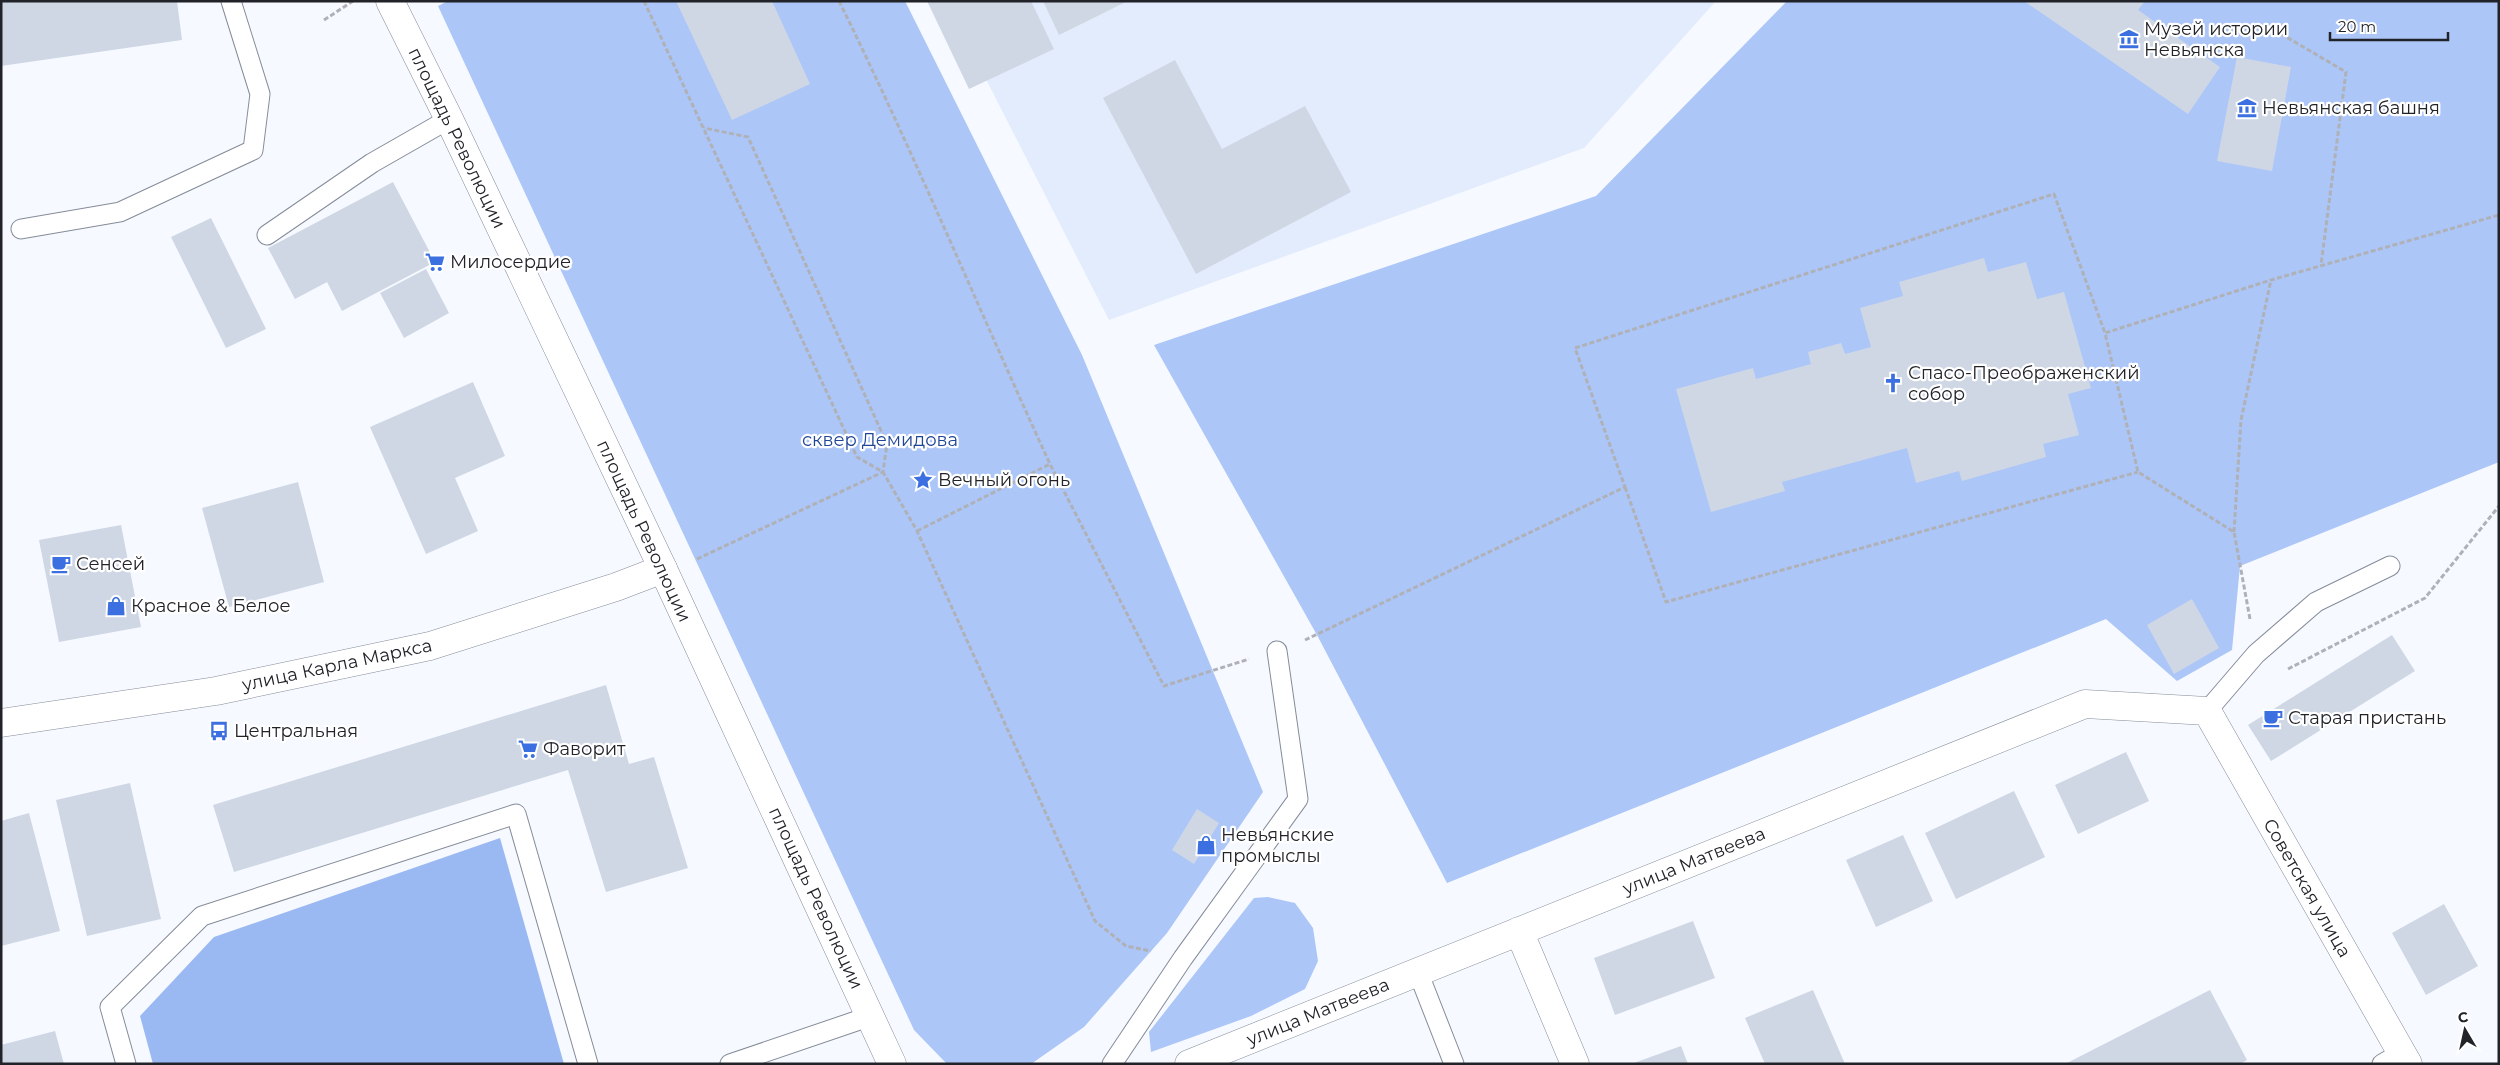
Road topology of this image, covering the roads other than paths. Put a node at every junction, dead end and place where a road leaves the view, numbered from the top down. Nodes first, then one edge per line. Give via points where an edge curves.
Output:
1 (231, 1) edge
2 (390, 1) edge
3 (449, 119) junction
4 (21, 229) dead end
5 (267, 235) dead end
6 (2390, 566) dead end
7 (662, 569) junction
8 (1277, 651) road end
9 (2207, 711) junction
10 (1, 723) edge
11 (1519, 931) junction
12 (1418, 972) junction
13 (871, 1016) junction
14 (2397, 1060) edge
15 (126, 1064) edge
16 (588, 1064) edge
17 (730, 1064) edge
18 (892, 1064) edge
19 (1112, 1064) edge
20 (1189, 1064) edge
21 (1454, 1064) edge
22 (1575, 1064) edge

1 - 4 lane via 260,94 253,150 120,212
2 - 3 street, площадь Революции
3 - 5 lane via 372,163
3 - 7 street, площадь Революции
6 - 9 lane via 2316,602 2256,654
7 - 10 street, улица Карла Маркса via 616,587 430,646 214,691
7 - 13 street, площадь Революции
8 - 19 lane via 1298,799 1183,958
9 - 11 street, улица Матвеева via 2085,704
9 - 14 street, Советская улица
11 - 12 street, улица Матвеева
11 - 22 street
12 - 20 street, улица Матвеева
12 - 21 lane
13 - 17 lane
13 - 18 street, площадь Революции
15 - 16 lane via 110,1007 202,916 516,814

